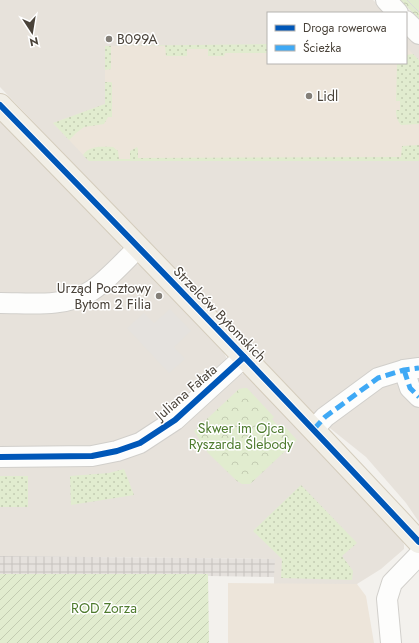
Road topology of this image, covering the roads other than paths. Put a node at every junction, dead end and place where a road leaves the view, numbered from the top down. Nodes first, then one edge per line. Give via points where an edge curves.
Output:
1 (386, 0) edge
2 (397, 12) edge
3 (407, 22) edge
4 (419, 34) edge
5 (0, 105) edge
6 (139, 247) junction
7 (0, 303) edge
8 (244, 357) junction
9 (411, 369) edge
10 (419, 398) edge
11 (314, 429) junction
12 (0, 457) edge
13 (419, 542) edge
14 (419, 555) edge
15 (391, 643) edge

1 - 2 street
3 - 4 street
5 - 6 main road, Strzelców Bytomskich
6 - 7 street via 91,291 70,301
6 - 8 main road, Strzelców Bytomskich
8 - 11 main road, Strzelców Bytomskich
8 - 12 street, Juliana Fałata via 175,420 140,443 92,456
9 - 10 street via 410,388
9 - 11 street via 378,378 325,417
11 - 13 main road, Strzelców Bytomskich
14 - 15 street via 390,588 387,599

